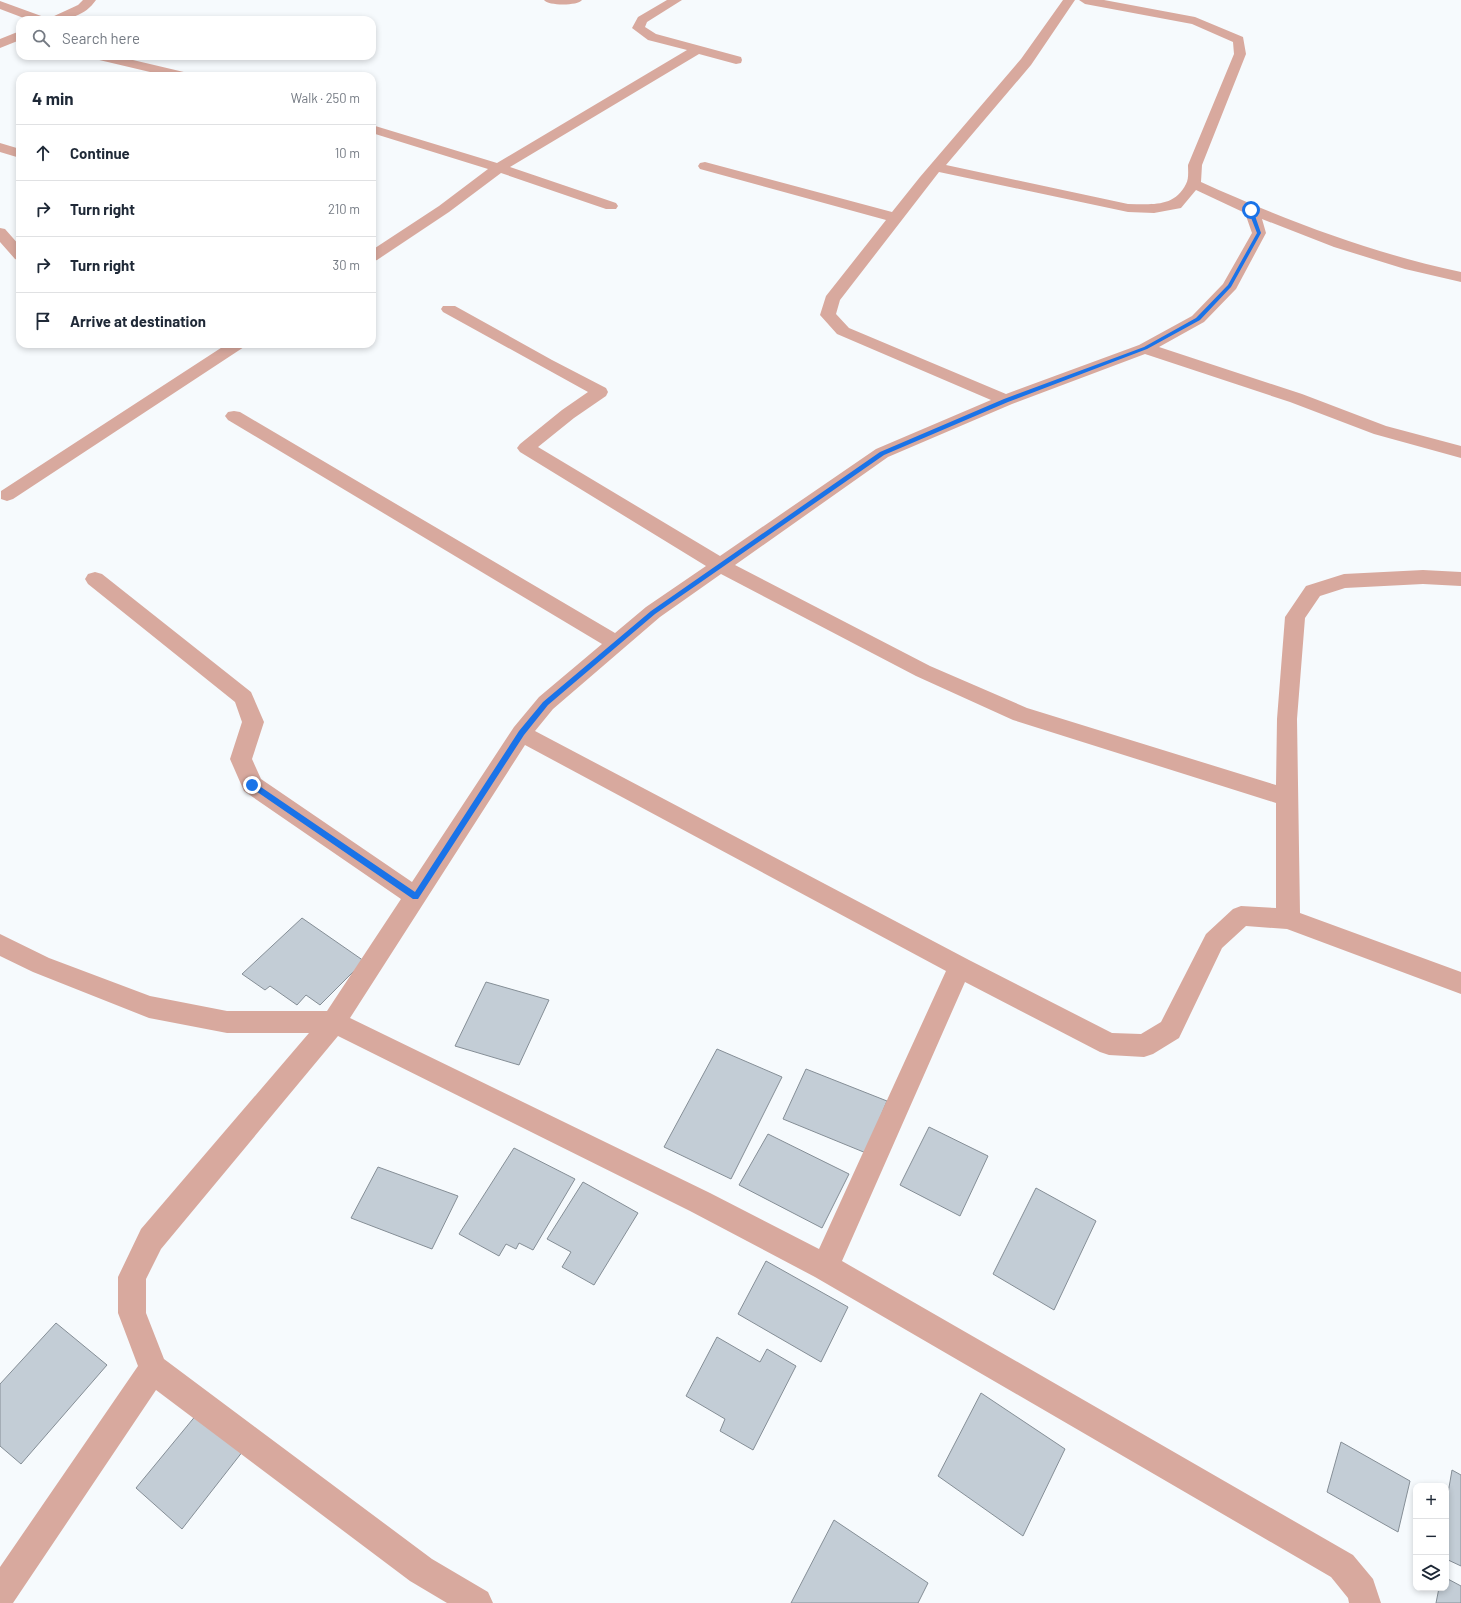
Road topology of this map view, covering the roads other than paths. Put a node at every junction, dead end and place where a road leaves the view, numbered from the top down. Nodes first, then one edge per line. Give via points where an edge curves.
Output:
1 (90, 0) edge
2 (550, 0) edge
3 (576, 0) edge
4 (676, 0) edge
5 (1069, 0) edge
6 (1085, 0) edge
7 (0, 5) edge
8 (29, 16) edge
9 (65, 16) edge
10 (16, 38) edge
11 (0, 44) edge
12 (698, 49) junction
13 (117, 60) edge
14 (736, 60) dead end
15 (166, 72) edge
16 (376, 130) edge
17 (0, 147) edge
18 (16, 153) edge
19 (16, 155) edge
20 (0, 163) edge
21 (705, 166) dead end
22 (936, 167) junction
23 (499, 168) junction
24 (1194, 184) junction
25 (611, 206) dead end
26 (1251, 210) junction
27 (896, 218) junction
28 (0, 232) edge
29 (16, 251) edge
30 (376, 254) edge
31 (1461, 277) edge
32 (449, 310) dead end
33 (232, 348) edge
34 (1146, 348) junction
35 (1006, 400) junction
36 (234, 416) dead end
37 (1461, 452) edge
38 (7, 495) dead end
39 (720, 565) junction
40 (95, 579) dead end
41 (1461, 579) edge
42 (616, 643) junction
43 (521, 733) junction
44 (1288, 797) junction
45 (416, 897) junction
46 (1288, 919) junction
47 (0, 944) edge
48 (960, 967) junction
49 (1461, 984) edge
50 (334, 1022) junction
51 (825, 1267) junction
52 (153, 1369) junction
53 (0, 1595) edge
54 (477, 1603) edge
55 (1365, 1603) edge

1 - 9 street via 82,8
2 - 3 street
4 - 12 street via 642,20 638,28 652,37
5 - 22 street via 1026,62
6 - 24 street via 1194,21 1239,40 1240,54 1195,165
7 - 8 street
10 - 11 street
12 - 14 street
12 - 23 street
13 - 15 street
16 - 23 street
17 - 18 street
19 - 20 street
21 - 27 street
22 - 24 street via 1128,208 1154,209 1176,205
22 - 27 street
23 - 25 street
23 - 30 street
24 - 26 street
26 - 31 street via 1339,244 1410,266
26 - 34 street via 1259,233 1230,286 1198,319
27 - 35 street via 832,299 828,315 843,331
28 - 29 street
32 - 39 street via 600,392 526,448
33 - 38 street
34 - 35 street
34 - 37 street via 1296,398 1380,430
35 - 39 street via 882,453
36 - 42 street
39 - 42 street via 653,612
39 - 44 street via 923,671 1020,714
40 - 45 street via 244,698 253,722 240,759 252,785
41 - 44 street via 1423,577 1344,581 1313,591 1295,617 1287,719
42 - 43 street via 546,703
43 - 45 street
43 - 48 street
44 - 46 street
45 - 50 street
46 - 48 street via 1241,916 1214,941 1170,1030 1144,1046 1109,1044
46 - 49 street
47 - 50 street via 41,965 149,1007 227,1022
48 - 51 street
50 - 51 street via 692,1198
50 - 52 street via 151,1239 132,1277 132,1313
51 - 55 street via 1342,1566 1362,1590
52 - 53 street
52 - 54 street via 421,1570

